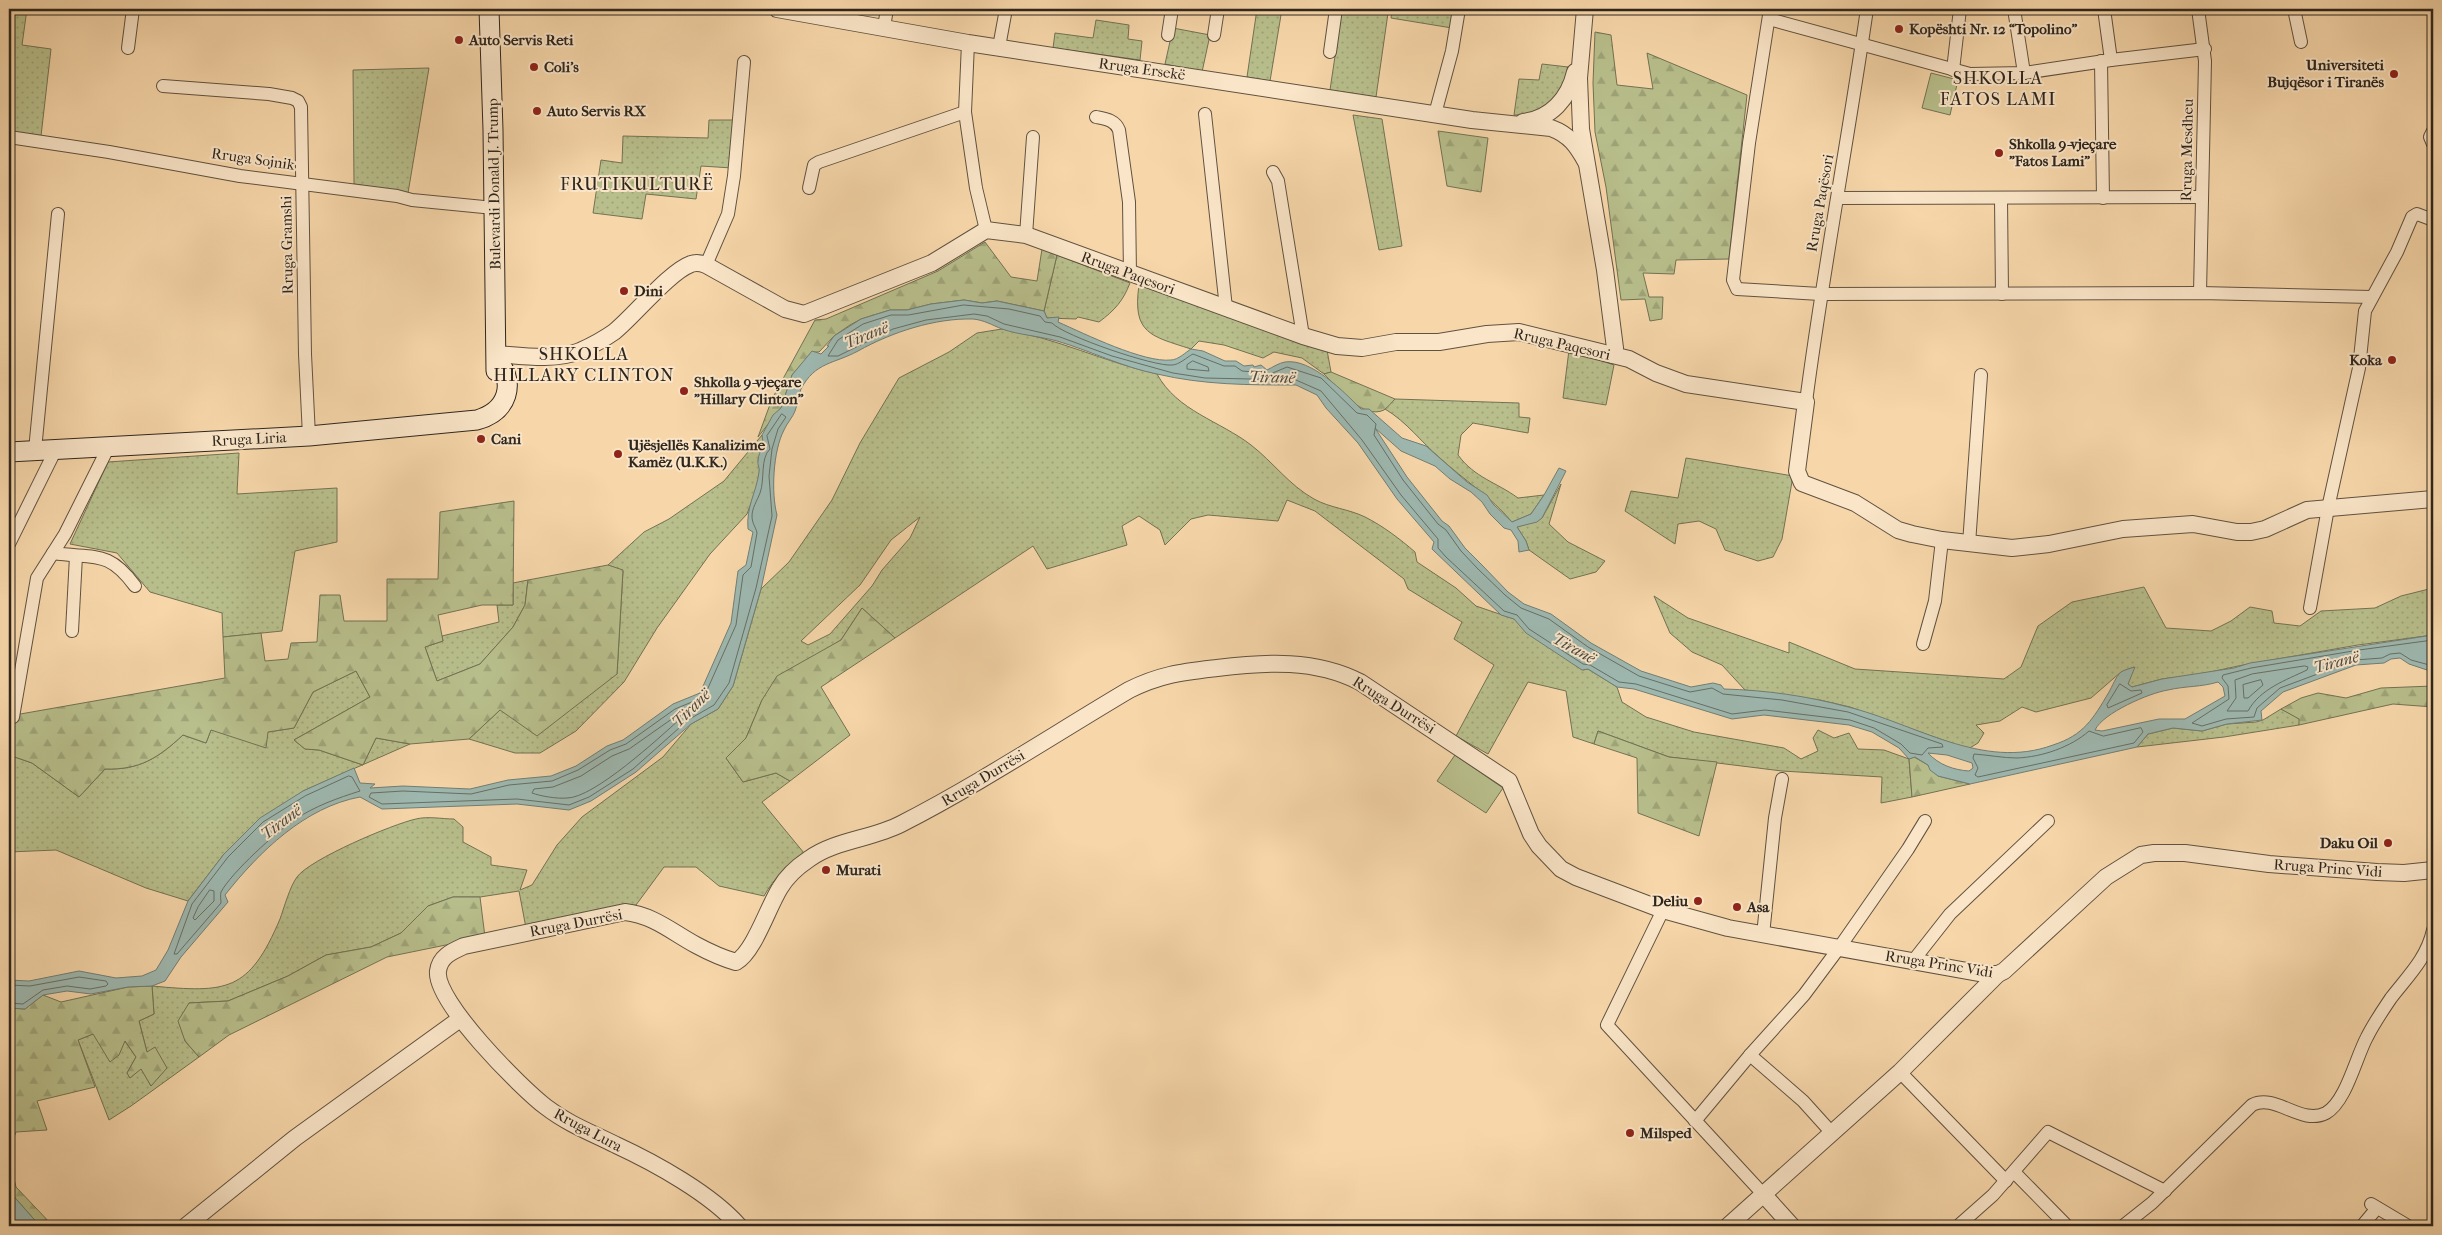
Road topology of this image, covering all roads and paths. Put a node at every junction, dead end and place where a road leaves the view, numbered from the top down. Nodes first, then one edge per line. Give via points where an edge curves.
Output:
1 (133, 9) edge
2 (489, 9) edge
3 (777, 9) edge
4 (887, 9) edge
5 (1006, 9) edge
6 (1172, 9) edge
7 (1218, 9) edge
8 (1336, 9) edge
9 (1459, 9) edge
10 (1585, 9) edge
11 (1867, 9) edge
12 (1960, 9) edge
13 (2014, 9) edge
14 (2104, 9) edge
15 (2198, 9) edge
16 (2294, 9) edge
17 (1770, 14) edge
18 (884, 27) junction
19 (1168, 35) dead end
20 (1214, 35) dead end
21 (2301, 42) dead end
22 (968, 43) junction
23 (1862, 44) junction
24 (128, 48) dead end
25 (999, 48) junction
26 (2205, 49) junction
27 (1580, 50) junction
28 (1330, 52) dead end
29 (2106, 60) junction
30 (744, 62) dead end
31 (1953, 70) junction
32 (2024, 72) junction
33 (163, 86) dead end
34 (965, 112) junction
35 (1205, 114) dead end
36 (1435, 114) junction
37 (1580, 115) junction
38 (1096, 117) dead end
39 (1550, 121) junction
40 (2433, 131) edge
41 (9, 137) edge
42 (1033, 137) dead end
43 (2433, 144) edge
44 (1586, 162) junction
45 (1274, 172) dead end
46 (303, 183) junction
47 (809, 188) dead end
48 (2202, 196) junction
49 (1838, 198) junction
50 (2001, 198) junction
51 (2103, 198) junction
52 (494, 208) junction
53 (58, 214) dead end
54 (2433, 220) edge
55 (986, 230) junction
56 (1026, 235) junction
57 (706, 264) junction
58 (1130, 274) junction
59 (2200, 293) junction
60 (1820, 294) junction
61 (2002, 294) junction
62 (2371, 298) junction
63 (1226, 308) junction
64 (1303, 336) junction
65 (1613, 355) junction
66 (496, 357) junction
67 (1981, 375) dead end
68 (1806, 402) junction
69 (488, 416) joint
70 (309, 436) junction
71 (109, 446) junction
72 (56, 449) junction
73 (35, 450) junction
74 (9, 452) edge
75 (2433, 497) edge
76 (2328, 508) junction
77 (1942, 540) junction
78 (9, 544) edge
79 (1969, 544) junction
80 (53, 553) junction
81 (76, 556) junction
82 (135, 586) dead end
83 (2310, 608) dead end
84 (72, 631) dead end
85 (1923, 644) dead end
86 (13, 717) dead end
87 (1782, 779) dead end
88 (1925, 821) dead end
89 (2048, 821) dead end
90 (1526, 822) joint
91 (2433, 870) edge
92 (1663, 910) junction
93 (2433, 930) edge
94 (1763, 935) junction
95 (1839, 948) junction
96 (444, 958) joint
97 (1913, 961) junction
98 (1998, 974) junction
99 (460, 1018) junction
100 (1750, 1055) junction
101 (1900, 1072) junction
102 (1695, 1121) junction
103 (1831, 1132) junction
104 (2010, 1176) junction
105 (2165, 1191) junction
106 (1763, 1194) junction
107 (186, 1226) edge
108 (738, 1226) edge
109 (1728, 1226) edge
110 (1792, 1226) edge
111 (1958, 1226) edge
112 (2068, 1226) edge
113 (2123, 1226) edge
114 (2362, 1226) edge
115 (2408, 1226) edge

1 - 24 street
2 - 52 main road, Bulevardi Donald J. Trump
3 - 18 street, Rruga Ersekë
4 - 18 street
5 - 25 street
6 - 19 street
7 - 20 street
8 - 28 street
9 - 36 street via 1452,51
10 - 27 street
11 - 23 street, Rruga Paqësori
12 - 31 street
13 - 32 street
14 - 29 street
15 - 26 street, Rruga Mesdheu
16 - 21 street
17 - 23 street
17 - 60 street via 1750,143 1734,285 1741,290
18 - 22 street, Rruga Ersekë
22 - 25 street, Rruga Ersekë
22 - 34 street
23 - 31 street
23 - 49 street, Rruga Paqësori
25 - 36 street, Rruga Ersekë
26 - 29 street
26 - 48 street, Rruga Mesdheu
27 - 37 street
27 - 39 street via 1572,83
29 - 32 street
29 - 51 street
30 - 57 street via 728,214
31 - 32 street via 1980,74
33 - 46 street, Rruga Gramshi via 269,94 298,101 302,116
34 - 47 street via 819,162 812,169
34 - 55 street
35 - 63 street
36 - 39 street, Rruga Ersekë via 1506,124
37 - 39 street via 1573,123
37 - 44 street
38 - 58 street via 1111,120 1119,130 1129,202
39 - 44 street via 1575,144
40 - 43 street via 2430,137
41 - 46 street, Rruga Sojnik via 240,176
42 - 56 street
44 - 65 street via 1605,270 1615,348
45 - 64 street
46 - 52 street, Rruga Sojnik via 412,200
46 - 70 street, Rruga Gramshi
48 - 51 street
48 - 59 street, Rruga Mesdheu
49 - 50 street
49 - 60 street, Rruga Paqësori
50 - 51 street
50 - 61 street
52 - 66 main road, Bulevardi Donald J. Trump
53 - 73 street
54 - 62 street via 2417,214 2412,217
55 - 56 street, Rruga Paqesori
55 - 57 street via 932,263 804,314 786,309
56 - 58 street, Rruga Paqesori
57 - 66 street via 692,264 684,268 614,332 580,351 563,356
58 - 63 street, Rruga Paqesori
59 - 61 street
59 - 62 street
60 - 61 street
60 - 68 street, Rruga Paqësori
62 - 76 street via 2362,327 2359,368
63 - 64 street, Rruga Paqesori
64 - 65 street, Rruga Paqesori via 1337,346 1362,348 1396,342 1439,342 1519,332
65 - 68 street, Rruga Paqesori via 1686,384
66 - 69 main road, Bulevardi Donald J. Trump via 506,373 508,385 500,406
67 - 79 street
68 - 77 street via 1797,470 1802,483 1861,506 1898,530
69 - 70 main road, Rruga Liria via 466,422
70 - 71 main road, Rruga Liria
71 - 72 main road, Rruga Liria
71 - 80 street via 66,534
72 - 73 main road, Rruga Liria
72 - 78 street
73 - 74 main road, Rruga Liria
75 - 76 street
76 - 79 street via 2295,514 2265,529 2251,532 2193,524 2122,529 2012,548
76 - 83 street
77 - 79 street
77 - 85 street via 1935,601
80 - 81 street
80 - 86 street via 37,578
81 - 82 street via 104,558 112,562
81 - 84 street
87 - 94 street
88 - 95 street
89 - 97 street via 1950,914
90 - 92 street, Rruga Princ Vidi via 1539,846 1561,869
90 - 96 street, Rruga Durrësi via 1510,781 1342,673 1278,663 1186,670 1150,679 1129,690 892,829 811,857 787,877 747,954 736,962 716,956 652,918 625,912 464,946
91 - 98 street, Rruga Princ Vidi via 2377,872 2269,864 2185,852 2141,855 2106,877
92 - 94 street, Rruga Princ Vidi
92 - 102 street via 1607,1026
93 - 105 street via 2426,952 2368,1034 2343,1091 2327,1112 2300,1114 2258,1102
94 - 95 street, Rruga Princ Vidi
95 - 97 street, Rruga Princ Vidi
95 - 100 street via 1804,995
96 - 99 street, Rruga Lura via 439,965 438,979
97 - 98 street, Rruga Princ Vidi
98 - 101 street
99 - 107 street via 295,1138
99 - 108 street, Rruga Lura via 546,1107 564,1120 686,1184 723,1210
100 - 102 street
100 - 103 street via 1803,1101
101 - 103 street
101 - 104 street
102 - 106 street
103 - 106 street
104 - 105 street via 2048,1132
104 - 111 street
104 - 112 street
105 - 113 street
106 - 109 street
106 - 110 street
114 - 115 street via 2374,1206

